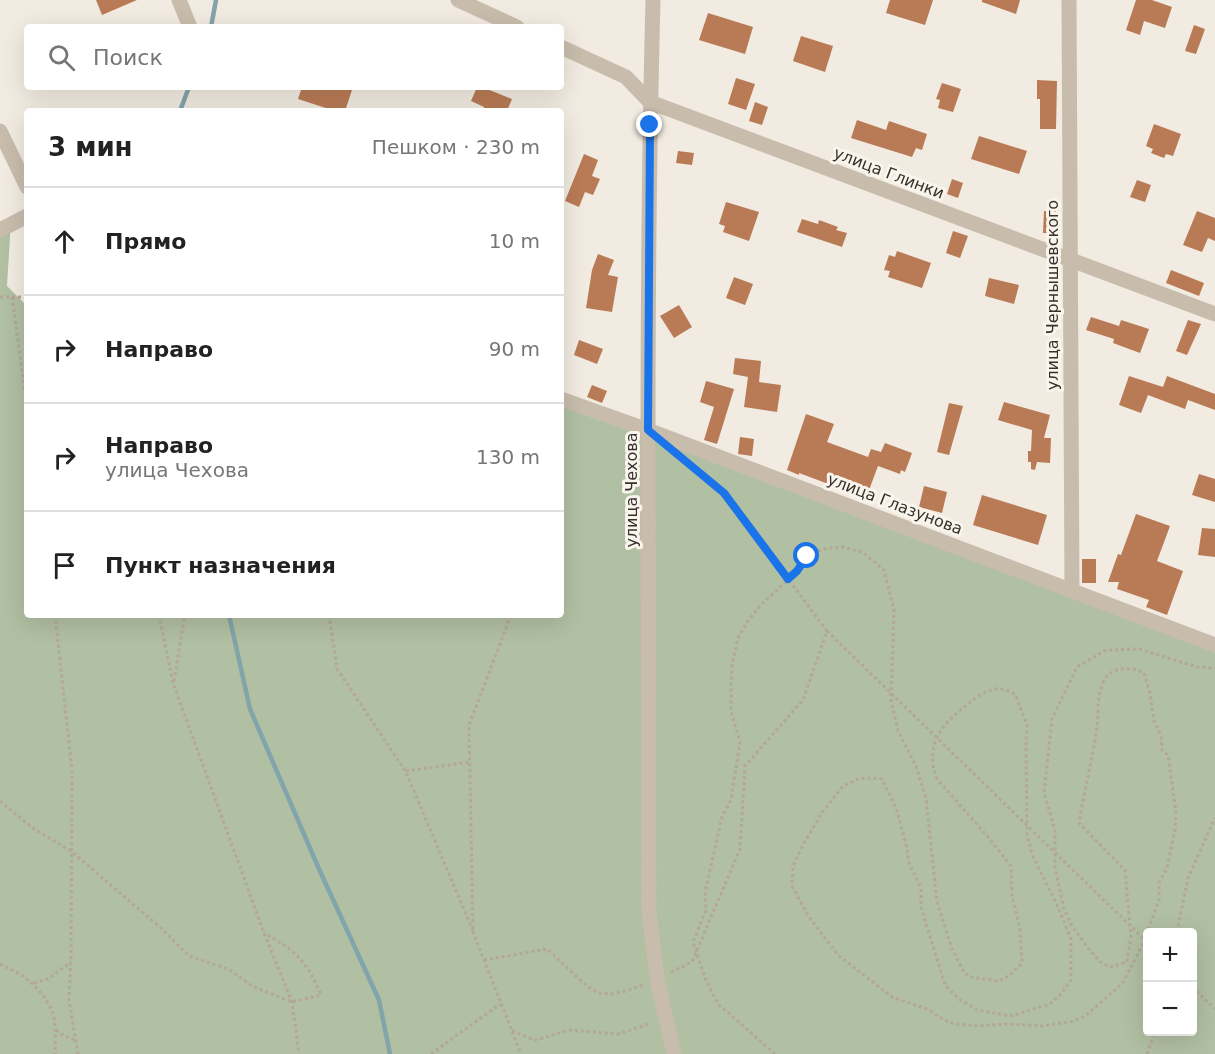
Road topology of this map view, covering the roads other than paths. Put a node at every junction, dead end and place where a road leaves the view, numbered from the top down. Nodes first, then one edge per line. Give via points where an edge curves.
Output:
1 (179, 0) edge
2 (458, 0) edge
3 (653, 0) edge
4 (1069, 0) edge
5 (189, 24) edge
6 (510, 24) edge
7 (564, 48) edge
8 (650, 102) junction
9 (0, 130) edge
10 (24, 181) edge
11 (24, 218) edge
12 (0, 230) edge
13 (1070, 261) junction
14 (1215, 314) edge
15 (564, 400) edge
16 (648, 430) junction
17 (1072, 591) junction
18 (1215, 645) edge
19 (674, 1054) edge

1 - 5 street
2 - 6 street
3 - 8 street, улица Чехова
4 - 13 street, улица Чернышевского
7 - 8 street, улица Глинки via 626,77
8 - 13 street, улица Глинки
8 - 16 street, улица Чехова
9 - 10 street
11 - 12 street
13 - 14 street, улица Глинки
13 - 17 street, улица Чернышевского
15 - 16 street, улица Глазунова
16 - 17 street, улица Глазунова
16 - 19 street, улица Чехова via 649,912 657,979
17 - 18 street, улица Глазунова

